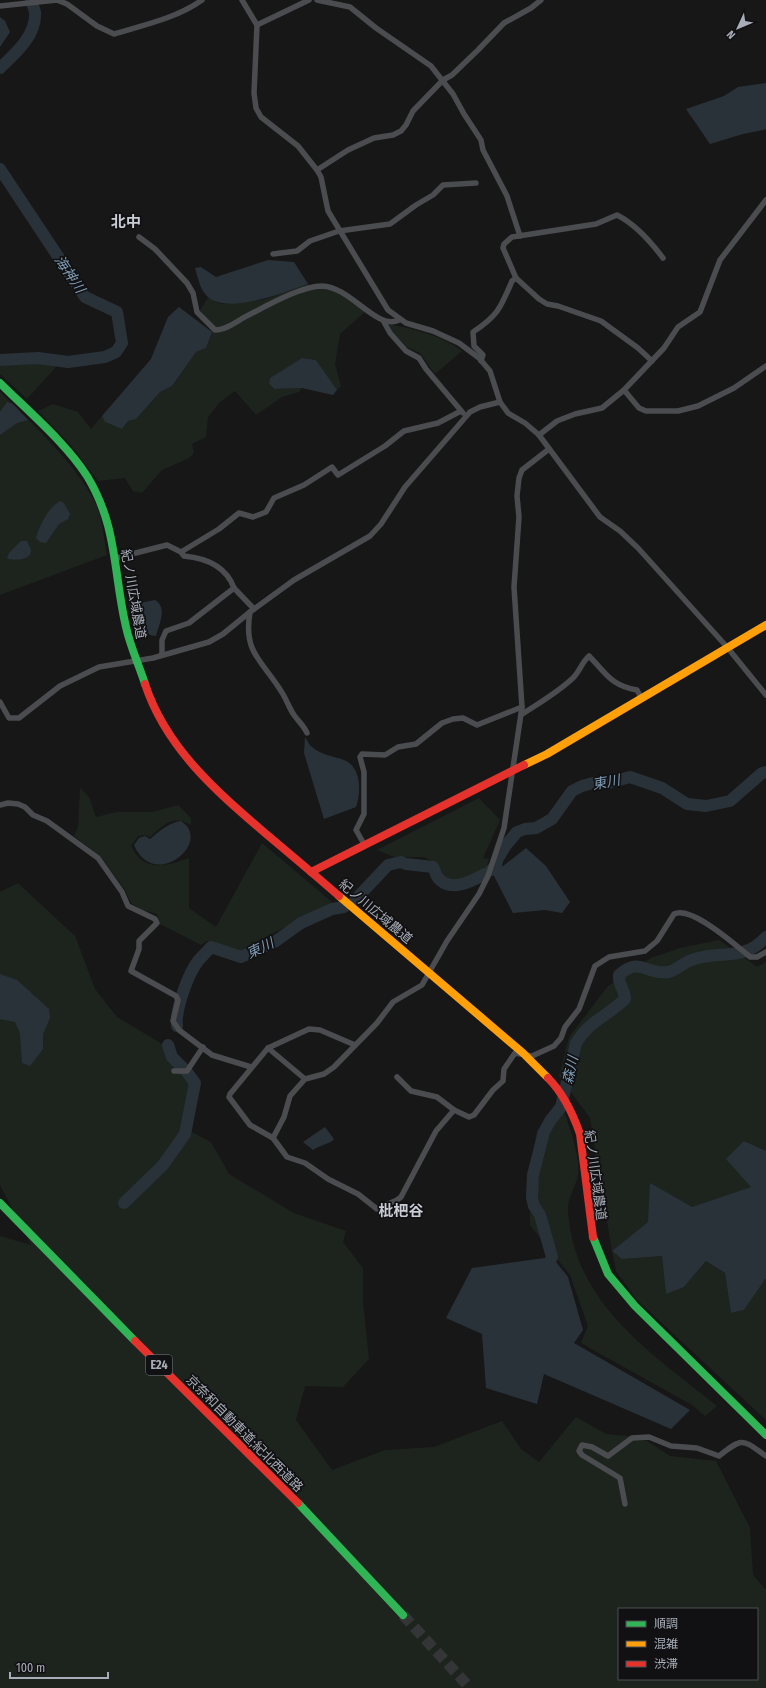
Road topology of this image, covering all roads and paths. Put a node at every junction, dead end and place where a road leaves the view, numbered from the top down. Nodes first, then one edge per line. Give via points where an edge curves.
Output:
1 (47, 0) edge
2 (202, 0) edge
3 (242, 0) edge
4 (309, 0) edge
5 (317, 0) edge
6 (541, 0) edge
7 (0, 6) edge
8 (257, 25) junction
9 (443, 80) junction
10 (317, 170) junction
11 (476, 183) dead end
12 (766, 200) edge
13 (339, 231) junction
14 (520, 236) junction
15 (139, 237) dead end
16 (273, 254) dead end
17 (663, 258) dead end
18 (516, 278) junction
19 (399, 320) junction
20 (384, 322) junction
21 (481, 361) junction
22 (652, 361) junction
23 (766, 366) edge
24 (0, 383) edge
25 (624, 390) junction
26 (500, 402) junction
27 (461, 411) junction
28 (466, 416) junction
29 (539, 435) junction
30 (549, 448) junction
31 (181, 552) junction
32 (116, 558) junction
33 (234, 588) junction
34 (252, 610) junction
35 (766, 625) edge
36 (727, 647) junction
37 (162, 655) junction
38 (136, 660) junction
39 (766, 695) edge
40 (642, 699) junction
41 (0, 702) edge
42 (522, 707) junction
43 (521, 714) junction
44 (306, 733) dead end
45 (513, 771) junction
46 (0, 805) edge
47 (364, 844) junction
48 (311, 872) junction
49 (766, 952) edge
50 (430, 972) junction
51 (354, 1045) junction
52 (203, 1047) junction
53 (268, 1048) junction
54 (523, 1053) junction
55 (251, 1067) junction
56 (174, 1071) dead end
57 (397, 1077) dead end
58 (305, 1079) junction
59 (454, 1110) junction
60 (273, 1138) junction
61 (0, 1203) edge
62 (766, 1435) edge
63 (766, 1456) edge
64 (625, 1504) dead end
65 (403, 1615) tunnel mouth

1 - 2 street via 57,0 66,4 97,26 114,34 188,10
1 - 7 street
3 - 8 street
4 - 8 street
5 - 9 street via 350,7 376,28 419,56
6 - 9 street via 504,23
8 - 10 street via 254,93 256,108 261,117 298,146
9 - 10 street via 410,114 401,132 374,138 348,150
9 - 14 street via 481,140 483,150 506,196
10 - 13 street via 328,212
11 - 13 street via 443,185 433,195 390,224
12 - 22 street via 720,260 700,312 678,327
13 - 16 street via 310,241 298,251
13 - 19 street via 388,310
14 - 17 street via 596,224 617,215 625,219 652,244
14 - 18 street via 508,241 503,248
15 - 20 street via 155,249 187,283 193,293 197,312 215,330 227,327 279,300 322,286 341,291
18 - 21 street via 512,281 500,310 490,321 473,332 474,346 483,355
18 - 22 street via 547,304 601,321
19 - 20 street via 394,323
19 - 21 street via 459,343
20 - 27 street via 406,351 419,358
21 - 26 street via 490,371
22 - 25 street
23 - 25 street via 734,388 698,406 678,412 646,411 639,408
24 - 32 main road, 紀ノ川広域農道 via 74,457 87,476 108,522
25 - 29 street via 602,408 557,421
26 - 28 street via 480,407
26 - 29 street via 508,412
27 - 28 street
27 - 31 street via 438,423 404,431 338,475 332,467 304,485 274,498 266,512 253,517 239,513 219,529
28 - 34 street via 406,487 370,536 294,580
29 - 30 street
30 - 36 street via 600,517 638,548
30 - 42 street via 522,470 517,496 519,517 514,587
31 - 32 street via 168,545
31 - 33 street via 184,556 203,559 219,568 231,579
32 - 38 main road, 紀ノ川広域農道 via 126,627
33 - 34 street
33 - 37 street via 189,623 166,631 162,640
34 - 37 street via 209,642
34 - 44 street via 247,631 257,660 282,692
35 - 36 main road
36 - 39 street
36 - 40 main road
37 - 38 street
38 - 41 street via 99,667 60,686 19,718 9,718
38 - 48 main road, 紀ノ川広域農道 via 150,700 165,729 192,766 228,802
40 - 43 street via 637,690 625,688 608,678 589,656 569,681
40 - 45 main road
42 - 43 street
42 - 47 street via 477,725 463,718 453,719 442,723 416,744 398,747 385,756 362,754 360,757 364,772 364,814 356,830
43 - 45 street
45 - 47 main road
45 - 50 street via 504,828 488,876
46 - 52 street via 8,803 25,807 98,858 122,892 128,906 155,919 157,922 139,940 139,949 131,971 176,996 178,1000 173,1021 175,1026
47 - 48 main road
48 - 50 main road, 紀ノ川広域農道
49 - 54 street via 757,957 750,957 690,914 677,912 657,941 649,948 635,953 609,956 595,966 584,1000 565,1027 559,1041 536,1055
50 - 51 street via 422,985 388,1008 377,1023
50 - 54 main road, 紀ノ川広域農道
51 - 53 street via 313,1028
51 - 58 street via 324,1074
52 - 55 street via 217,1058
52 - 56 street via 187,1071
53 - 55 street
53 - 58 street
54 - 59 street via 515,1053 504,1069 503,1081 474,1115 469,1117
54 - 62 main road, 紀ノ川広域農道 via 556,1086 574,1118 580,1134 593,1236 608,1274 635,1306
55 - 60 street via 229,1097 250,1125
57 - 59 street via 411,1091 437,1097
58 - 60 street via 290,1096 284,1117
59 - 60 street via 436,1131 401,1197 377,1209 358,1194 328,1179 305,1163 287,1157
61 - 65 main road, 京奈和自動車道;紀北西道路 / E24 via 85,1292 327,1533
63 - 64 street via 747,1442 736,1442 719,1456 697,1448 671,1446 649,1437 632,1438 608,1456 592,1447 582,1445 579,1451 582,1455 620,1478

